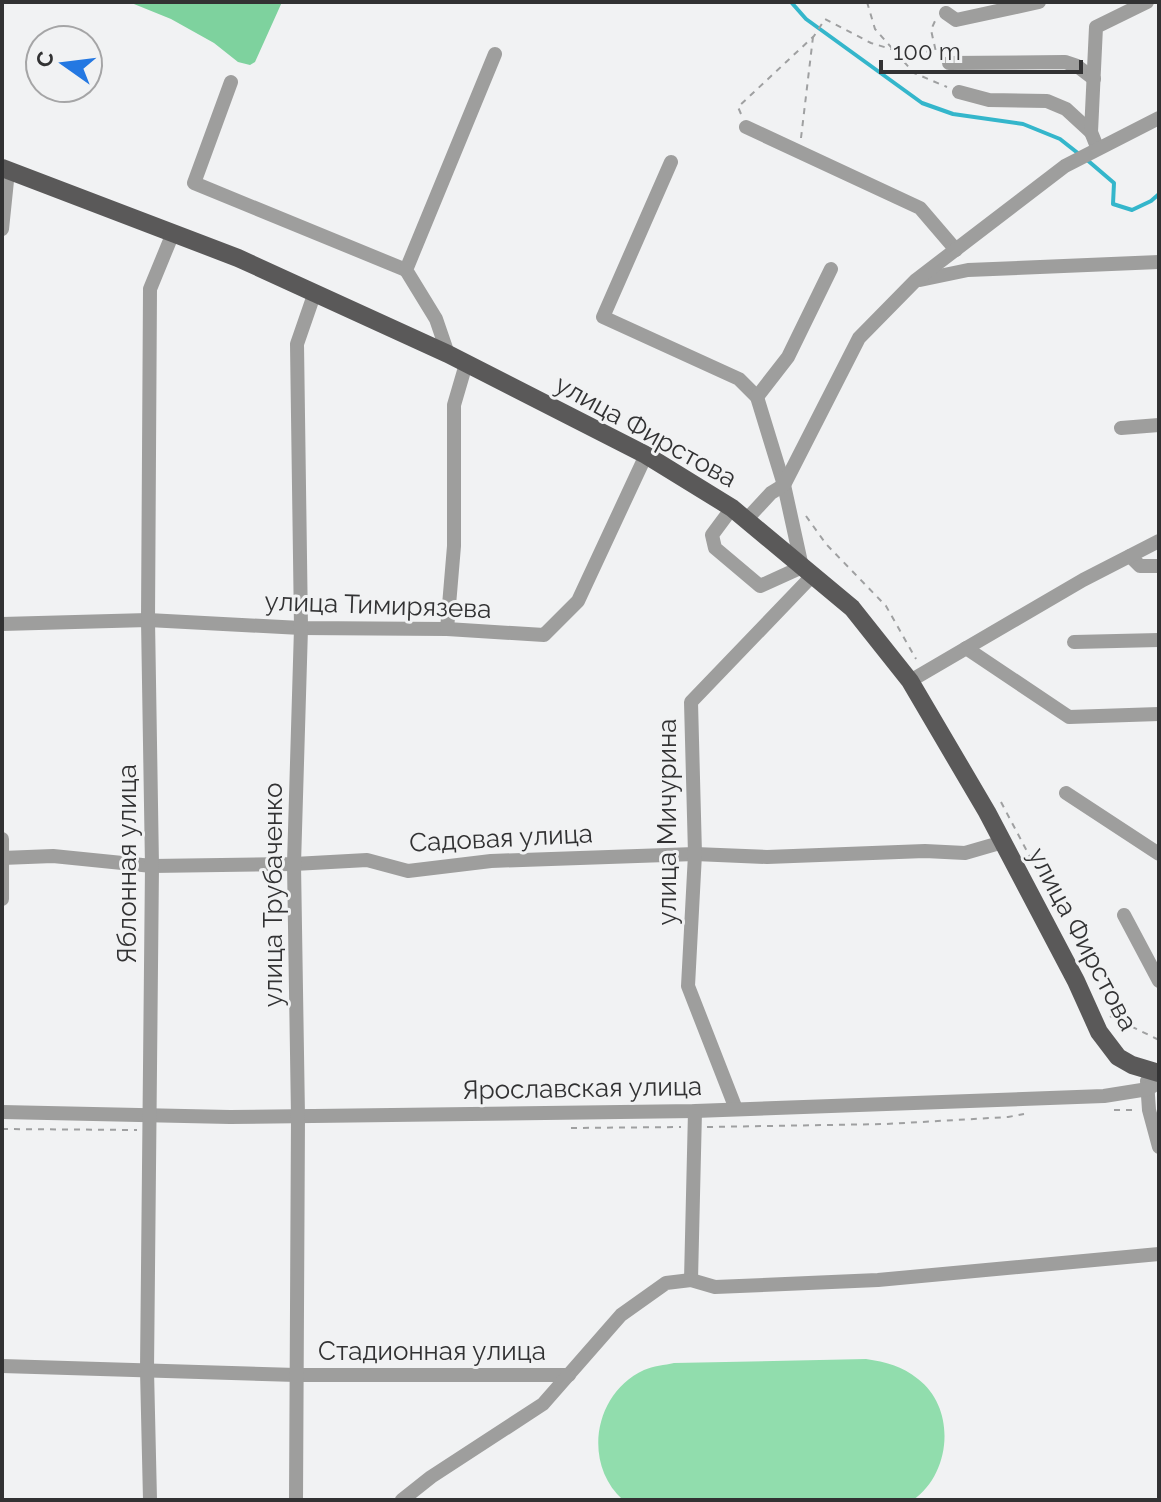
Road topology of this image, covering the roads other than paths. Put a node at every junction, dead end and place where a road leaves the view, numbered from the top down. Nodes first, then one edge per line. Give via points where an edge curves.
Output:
1 (1039, 2) edge
2 (1147, 2) edge
3 (941, 15) road end
4 (495, 54) dead end
5 (949, 63) dead end
6 (1094, 79) junction
7 (231, 82) dead end
8 (959, 92) road end
9 (1159, 118) edge
10 (746, 127) road end
11 (1091, 132) junction
12 (1097, 147) junction
13 (671, 162) dead end
14 (5, 170) edge
15 (2, 229) edge
16 (173, 233) junction
17 (956, 250) junction
18 (1159, 262) edge
19 (831, 269) dead end
20 (406, 270) junction
21 (916, 280) junction
22 (315, 292) junction
23 (448, 354) junction
24 (466, 364) junction
25 (757, 397) junction
26 (1159, 425) edge
27 (1121, 428) dead end
28 (646, 455) junction
29 (784, 485) junction
30 (739, 514) junction
31 (1159, 541) edge
32 (1130, 556) junction
33 (1159, 566) edge
34 (807, 572) junction
35 (148, 620) junction
36 (2, 624) edge
37 (301, 628) junction
38 (447, 629) junction
39 (1159, 640) edge
40 (1074, 642) dead end
41 (966, 648) junction
42 (917, 677) junction
43 (1159, 714) edge
44 (1066, 793) dead end
45 (2, 839) edge
46 (1003, 842) junction
47 (695, 854) junction
48 (1159, 854) edge
49 (2, 858) edge
50 (294, 864) junction
51 (152, 866) junction
52 (2, 899) edge
53 (1124, 915) dead end
54 (1159, 981) edge
55 (1153, 1079) edge
56 (736, 1109) junction
57 (695, 1111) junction
58 (2, 1112) edge
59 (150, 1115) junction
60 (298, 1116) junction
61 (1159, 1147) edge
62 (1159, 1254) edge
63 (691, 1280) junction
64 (2, 1366) edge
65 (147, 1370) junction
66 (296, 1375) junction
67 (569, 1375) junction
68 (150, 1500) edge
69 (296, 1500) edge
70 (402, 1500) edge

1 - 3 street via 956,20
2 - 6 street via 1096,27
4 - 20 street
5 - 6 street via 1065,62
6 - 11 street
7 - 20 street via 194,183
8 - 11 street via 989,100 1047,101 1066,109
9 - 12 street
10 - 17 street via 920,208
11 - 12 street
12 - 17 street
13 - 25 street via 603,317 739,379
14 - 15 street
14 - 16 main road, улица Фирстова
16 - 22 main road, улица Фирстова
16 - 35 street, Яблонная улица via 150,289
17 - 21 street
18 - 21 street via 968,270
19 - 25 street via 788,357
20 - 23 street via 436,319
21 - 29 street via 859,338
22 - 23 main road, улица Фирстова
22 - 37 street, улица Трубаченко via 297,344
23 - 24 main road, улица Фирстова
24 - 28 main road, улица Фирстова
24 - 38 street via 454,405 454,546
25 - 29 street
26 - 27 street
28 - 30 main road, улица Фирстова
28 - 38 street, улица Тимирязева via 578,601 544,635
29 - 30 street
29 - 34 street
30 - 34 main road, улица Фирстова
30 - 34 street via 712,535 715,548 760,586
31 - 32 street
32 - 33 street via 1140,566
32 - 41 street
34 - 42 main road, улица Фирстова via 852,608
34 - 47 street, улица Мичурина via 747,647 691,702
35 - 36 street, улица Тимирязева
35 - 37 street, улица Тимирязева
35 - 51 street, Яблонная улица
37 - 38 street, улица Тимирязева
37 - 50 street, улица Трубаченко
39 - 40 street
41 - 42 street
41 - 43 street via 1069,717
42 - 46 main road, улица Фирстова
44 - 48 street
45 - 49 street
46 - 47 street, Садовая улица via 965,853
46 - 55 main road, улица Фирстова via 1099,1032 1118,1057
47 - 50 street, Садовая улица via 491,861 408,871 367,860
47 - 56 street, улица Мичурина via 688,986
49 - 51 street, Садовая улица via 53,856
49 - 52 street
50 - 51 street, Садовая улица
50 - 60 street, улица Трубаченко
51 - 59 street, Яблонная улица
53 - 54 street
55 - 56 street, Ярославская улица via 1104,1096
55 - 61 street via 1149,1110
56 - 57 street, Ярославская улица
57 - 60 street, Ярославская улица
57 - 63 street
58 - 59 street, Ярославская улица
59 - 60 street, Ярославская улица
59 - 65 street, Яблонная улица
60 - 66 street, улица Трубаченко
62 - 63 street, Стадионная улица via 878,1280 715,1287
63 - 67 street, Стадионная улица via 666,1283 621,1315
64 - 65 street, Стадионная улица
65 - 66 street, Стадионная улица
65 - 68 street, Яблонная улица
66 - 67 street, Стадионная улица
66 - 69 street, улица Трубаченко
67 - 70 street via 543,1404

